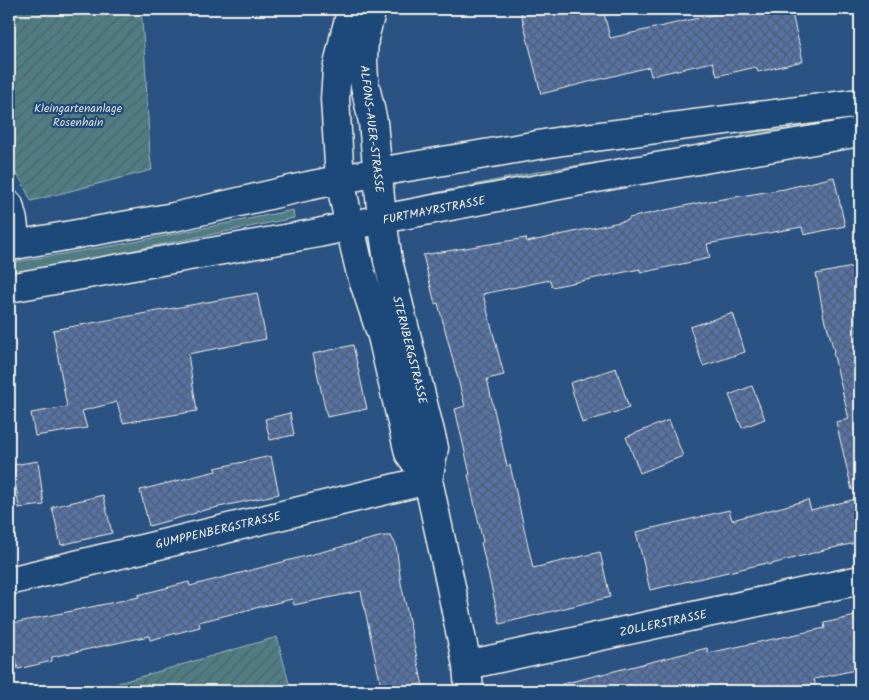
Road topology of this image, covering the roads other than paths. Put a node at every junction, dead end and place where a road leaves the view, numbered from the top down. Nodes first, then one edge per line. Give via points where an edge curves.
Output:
1 (352, 9) edge
2 (372, 9) edge
3 (860, 103) edge
4 (860, 132) edge
5 (378, 172) junction
6 (340, 180) junction
7 (9, 206) edge
8 (382, 220) junction
9 (350, 227) junction
10 (12, 245) edge
11 (9, 288) edge
12 (428, 480) junction
13 (860, 580) edge
14 (9, 581) edge
15 (468, 678) edge

1 - 6 street, ALFONS-AUER-STRASSE via 344,34 335,99
2 - 5 street, ALFONS-AUER-STRASSE via 364,38 363,59
3 - 5 street via 562,141
4 - 8 street, FURTMAYRSTRASSE via 628,172
5 - 6 street
5 - 8 street, ALFONS-AUER-STRASSE
6 - 9 street, ALFONS-AUER-STRASSE
6 - 10 street via 174,217
7 - 10 street
8 - 9 street, FURTMAYRSTRASSE
8 - 12 street, STERNBERGSTRASSE via 388,261 434,448
9 - 11 street, FURTMAYRSTRASSE
9 - 12 street, STERNBERGSTRASSE via 360,270 382,336 409,453
12 - 14 street, GUMPPENBERGSTRASSE
12 - 15 street, STERNBERGSTRASSE
13 - 15 street, ZOLLERSTRASSE

